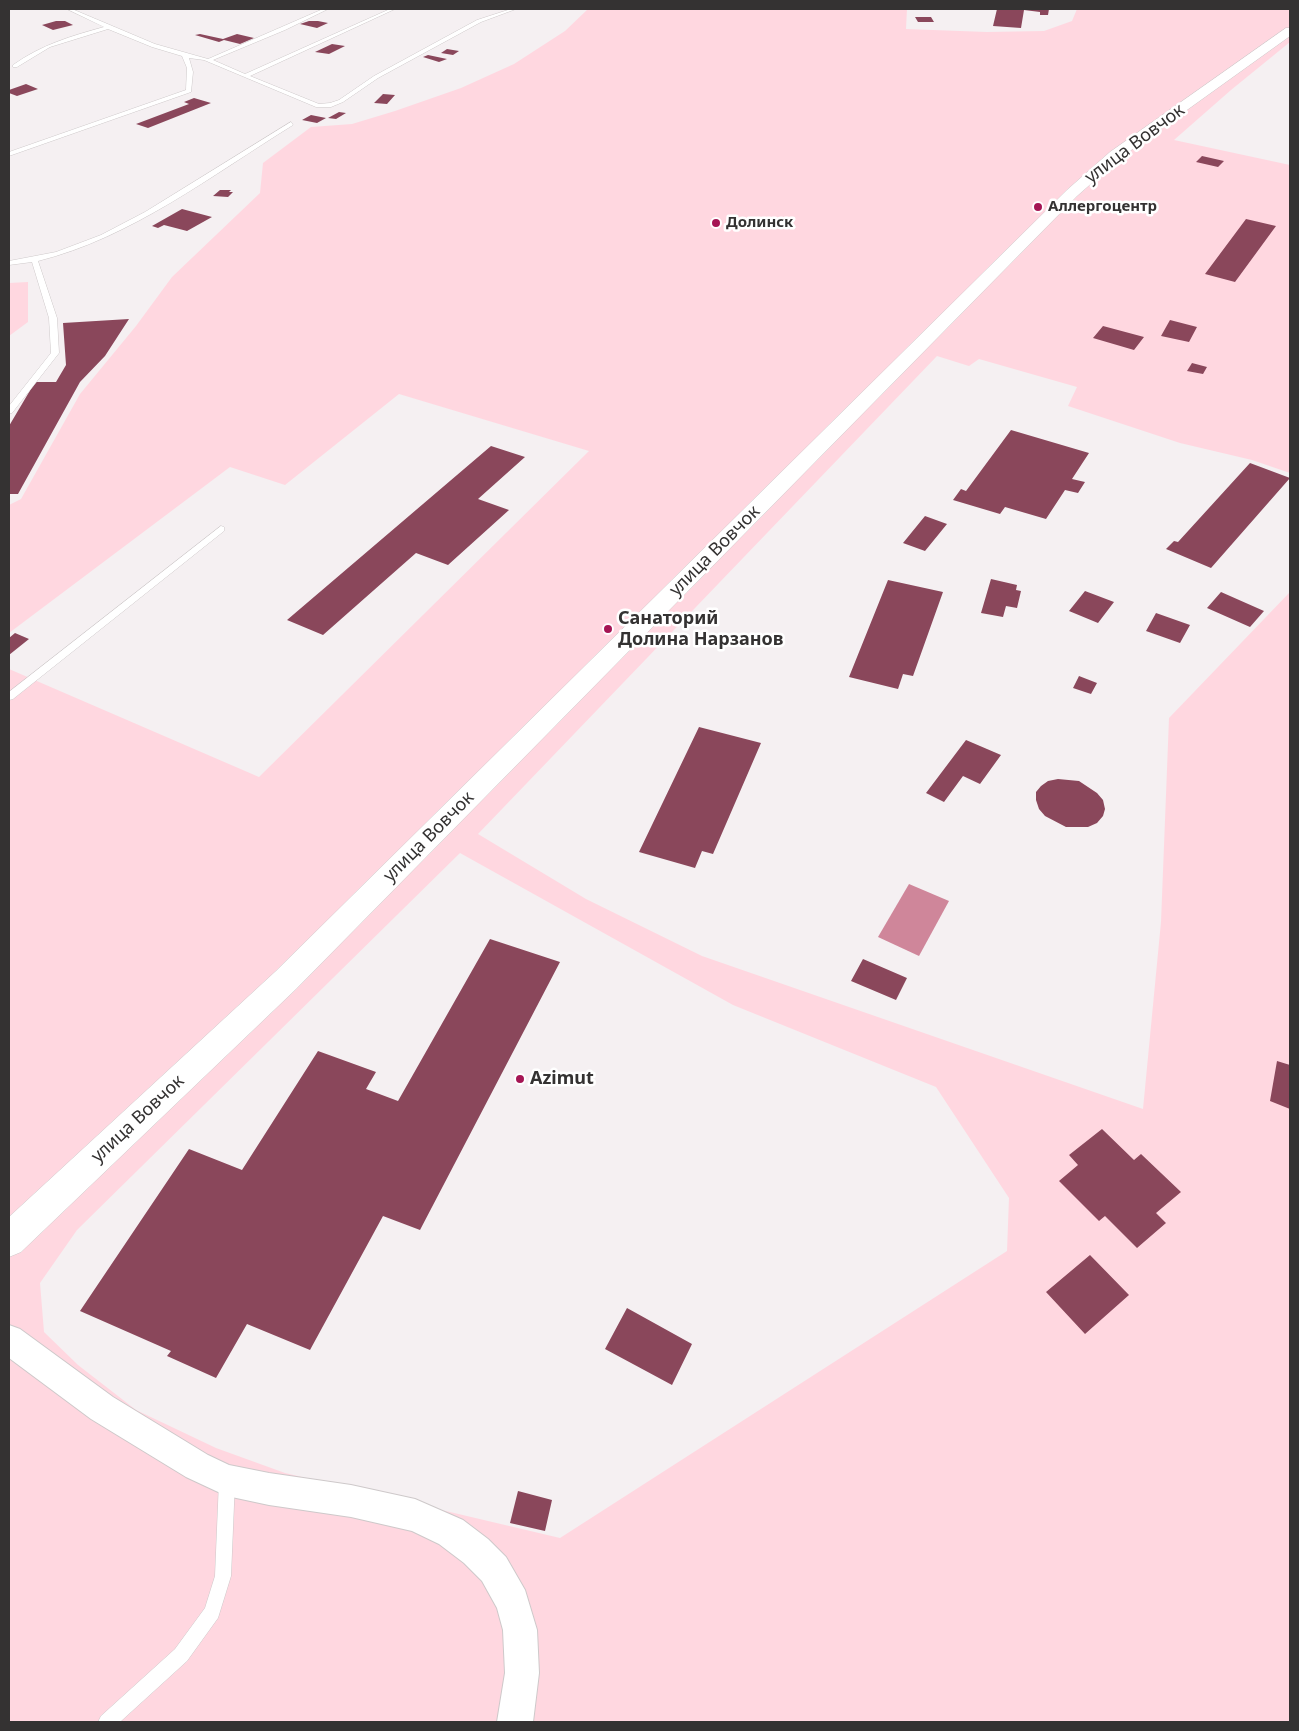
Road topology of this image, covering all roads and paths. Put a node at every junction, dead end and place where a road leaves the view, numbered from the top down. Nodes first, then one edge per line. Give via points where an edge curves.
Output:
1 (69, 9) edge
2 (326, 9) edge
3 (393, 9) edge
4 (514, 9) edge
5 (108, 27) junction
6 (1290, 31) edge
7 (185, 56) junction
8 (209, 60) junction
9 (9, 62) edge
10 (15, 66) junction
11 (11, 73) dead end
12 (245, 76) junction
13 (291, 124) dead end
14 (9, 154) edge
15 (35, 261) junction
16 (9, 263) edge
17 (9, 411) edge
18 (221, 529) dead end
19 (9, 698) edge
20 (9, 1240) edge
21 (9, 1340) edge
22 (227, 1480) junction
23 (107, 1722) edge
24 (516, 1722) edge

1 - 5 lane
2 - 8 lane
3 - 12 lane
4 - 12 lane via 479,21 376,76 331,105 309,103
5 - 7 lane
5 - 10 lane via 49,44
6 - 20 street, улица Вовчок via 1115,155 1072,193 299,966
7 - 8 lane
7 - 14 lane via 190,61 189,91
8 - 12 lane
9 - 10 lane
10 - 11 lane
13 - 15 lane via 115,232
15 - 16 lane
15 - 17 lane via 53,318 55,353
18 - 19 lane
21 - 22 street via 102,1408 197,1466
22 - 23 lane via 223,1576 212,1612 181,1655
22 - 24 street via 416,1515 451,1532 476,1550 494,1569 513,1602 520,1630 522,1674

